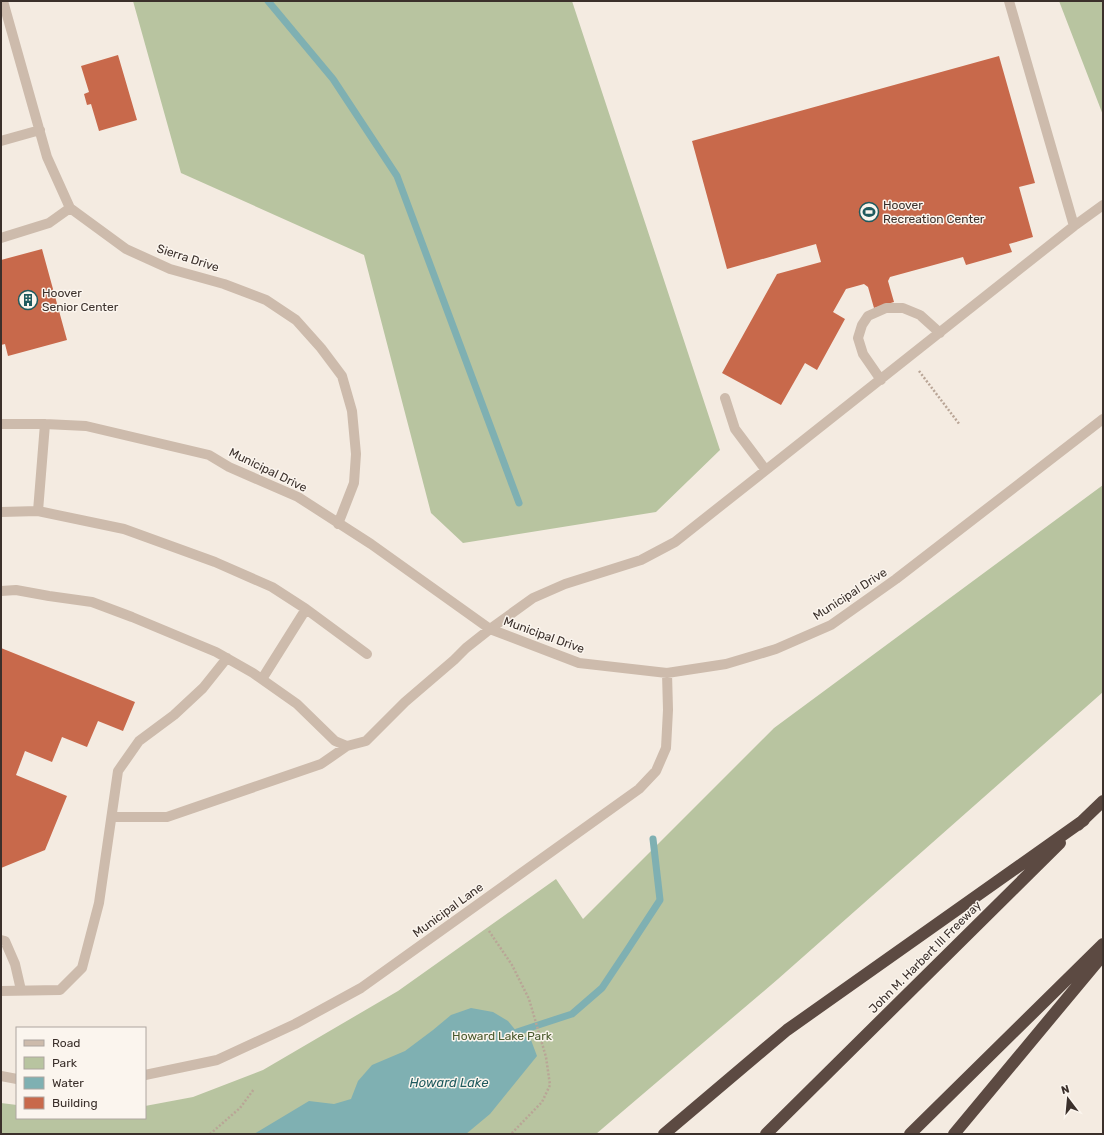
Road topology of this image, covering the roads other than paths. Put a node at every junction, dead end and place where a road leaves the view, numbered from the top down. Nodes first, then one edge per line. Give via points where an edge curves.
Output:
1 (3, 1) edge
2 (1009, 1) edge
3 (40, 130) junction
4 (1, 141) edge
5 (1103, 205) edge
6 (70, 208) junction
7 (1074, 226) junction
8 (1, 238) edge
9 (940, 333) junction
10 (881, 380) junction
11 (725, 398) dead end
12 (1103, 419) edge
13 (1, 424) edge
14 (45, 424) junction
15 (766, 469) junction
16 (38, 511) junction
17 (1, 512) edge
18 (338, 524) junction
19 (1, 591) edge
20 (306, 610) junction
21 (490, 629) junction
22 (367, 654) dead end
23 (227, 658) junction
24 (667, 673) junction
25 (262, 679) junction
26 (347, 746) junction
27 (1103, 800) edge
28 (112, 817) junction
29 (1084, 820) junction
30 (1, 940) edge
31 (1103, 944) edge
32 (1103, 955) edge
33 (21, 990) junction
34 (1, 991) edge
35 (146, 1075) edge
36 (1, 1076) edge
37 (16, 1079) edge
38 (664, 1134) edge
39 (766, 1134) edge
40 (910, 1134) edge
41 (954, 1134) edge

1 - 3 street, Sierra Drive
2 - 7 street
3 - 4 street
3 - 6 street, Sierra Drive via 47,156
5 - 7 street
6 - 8 street via 49,223
6 - 18 street, Sierra Drive via 126,249 170,269 224,284 266,300 296,320 321,348 342,376 352,411 356,454 354,483
7 - 9 street
9 - 10 street
9 - 10 street via 920,315 903,308 886,308 868,316 858,338 863,354
10 - 15 street
11 - 15 street via 735,429
12 - 24 street, Municipal Drive via 896,579 831,625 776,649 726,664
13 - 14 street, Municipal Drive
14 - 16 street
14 - 18 street, Municipal Drive via 86,426 209,455 298,497
15 - 21 street via 675,542 641,560 565,584 533,598
16 - 17 street
16 - 20 street via 124,529 208,560 272,587
18 - 21 street, Municipal Drive via 371,544
19 - 23 street via 16,590 92,602
20 - 22 street
20 - 25 street
21 - 24 street, Municipal Drive via 579,662
21 - 26 street via 405,702 366,741
23 - 25 street
23 - 28 street via 197,694 139,741 118,771
24 - 35 street, Municipal Lane via 666,748 656,771 639,789 361,988 295,1024 217,1060
25 - 26 street via 297,704 335,741
26 - 28 street via 321,764 167,817
27 - 29 highway, John M. Harbert III Freeway
28 - 33 street via 99,904 82,968 60,990
29 - 38 highway via 787,1030
29 - 39 highway, John M. Harbert III Freeway
30 - 33 street via 5,941 15,964
31 - 40 highway
32 - 41 highway
33 - 34 street
36 - 37 street

